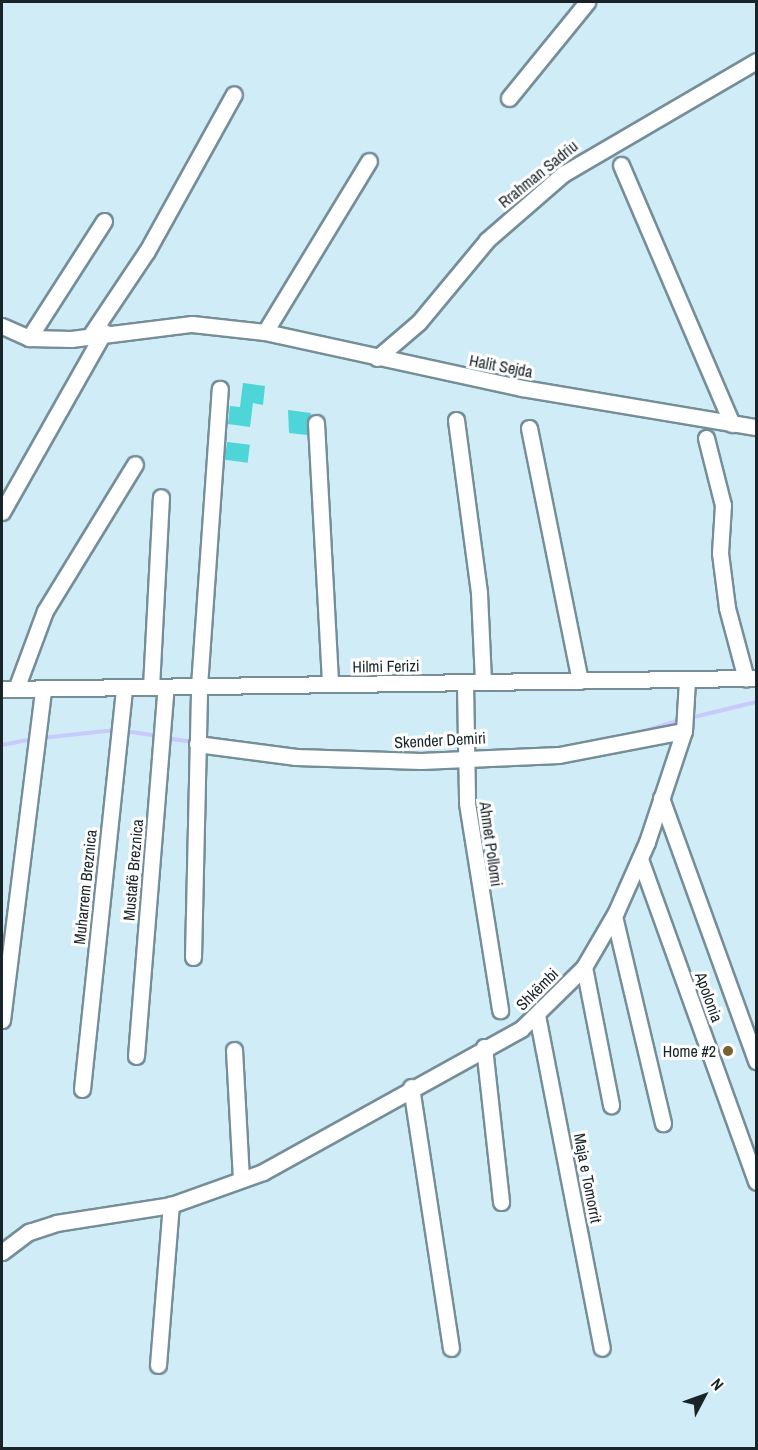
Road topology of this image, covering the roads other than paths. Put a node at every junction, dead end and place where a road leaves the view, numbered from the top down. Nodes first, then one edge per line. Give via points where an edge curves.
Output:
1 (587, 2) edge
2 (756, 61) edge
3 (234, 94) dead end
4 (509, 98) dead end
5 (369, 161) dead end
6 (621, 165) dead end
7 (104, 221) dead end
8 (2, 326) edge
9 (265, 332) junction
10 (97, 334) junction
11 (28, 338) junction
12 (377, 358) junction
13 (220, 390) dead end
14 (456, 420) dead end
15 (316, 423) dead end
16 (732, 424) junction
17 (756, 427) edge
18 (529, 428) dead end
19 (706, 438) dead end
20 (135, 464) dead end
21 (160, 497) dead end
22 (2, 512) edge
23 (751, 679) edge
24 (687, 680) junction
25 (580, 681) junction
26 (483, 682) junction
27 (465, 683) junction
28 (330, 684) junction
29 (199, 686) junction
30 (124, 687) junction
31 (158, 687) junction
32 (9, 689) edge
33 (43, 689) junction
34 (685, 722) junction
35 (197, 740) junction
36 (465, 752) junction
37 (661, 798) junction
38 (640, 859) junction
39 (614, 916) junction
40 (193, 957) dead end
41 (584, 967) junction
42 (500, 1010) dead end
43 (537, 1015) junction
44 (2, 1020) edge
45 (484, 1047) junction
46 (234, 1050) dead end
47 (136, 1056) dead end
48 (756, 1061) edge
49 (411, 1087) junction
50 (82, 1089) dead end
51 (611, 1105) dead end
52 (663, 1123) dead end
53 (241, 1178) junction
54 (756, 1182) edge
55 (501, 1202) dead end
56 (171, 1205) junction
57 (2, 1252) edge
58 (451, 1348) dead end
59 (602, 1348) dead end
60 (158, 1365) dead end

1 - 4 street
2 - 12 street, Rrahman Sadriu via 563,174 487,240 420,322
3 - 10 street
5 - 9 street
6 - 16 street
7 - 11 street
8 - 11 street
9 - 10 street, Halit Sejda via 192,324
9 - 12 street, Halit Sejda
10 - 11 street, Halit Sejda
10 - 22 street
12 - 16 street, Halit Sejda
13 - 29 street
14 - 26 street via 479,593
15 - 28 street
16 - 17 street, Halit Sejda
18 - 25 street
19 - 23 street via 723,505 720,554 727,608
20 - 32 street, Hilmi Ferizi via 45,611
21 - 31 street, Mustafë Breznica
23 - 24 street, Hilmi Ferizi
24 - 25 street, Hilmi Ferizi
24 - 34 street, Shkëmbi
25 - 26 street, Hilmi Ferizi
26 - 27 street, Hilmi Ferizi
27 - 28 street, Hilmi Ferizi
27 - 36 street, Ahmet Pollomi
28 - 29 street, Hilmi Ferizi
29 - 31 street, Hilmi Ferizi
29 - 35 street
30 - 31 street, Hilmi Ferizi
30 - 33 street, Hilmi Ferizi
30 - 50 street, Muharrem Breznica
31 - 47 street, Mustafë Breznica via 162,737
32 - 33 street, Hilmi Ferizi
33 - 44 street
34 - 36 street, Skender Demiri via 559,755
34 - 37 street, Shkëmbi
35 - 36 street, Skender Demiri via 355,761
35 - 40 street
36 - 42 street, Ahmet Pollomi via 474,856
37 - 38 street, Shkëmbi
37 - 48 street
38 - 39 street, Shkëmbi
38 - 54 street, Apolonia
39 - 41 street, Shkëmbi
39 - 52 street
41 - 43 street, Shkëmbi
41 - 51 street
43 - 45 street, Shkëmbi
43 - 59 street, Maja e Tomorrit
45 - 49 street, Shkëmbi
45 - 55 street
46 - 53 street
49 - 53 street, Shkëmbi via 263,1172
49 - 58 street
53 - 56 street, Shkëmbi
56 - 57 street, Shkëmbi via 56,1223 29,1232
56 - 60 street

